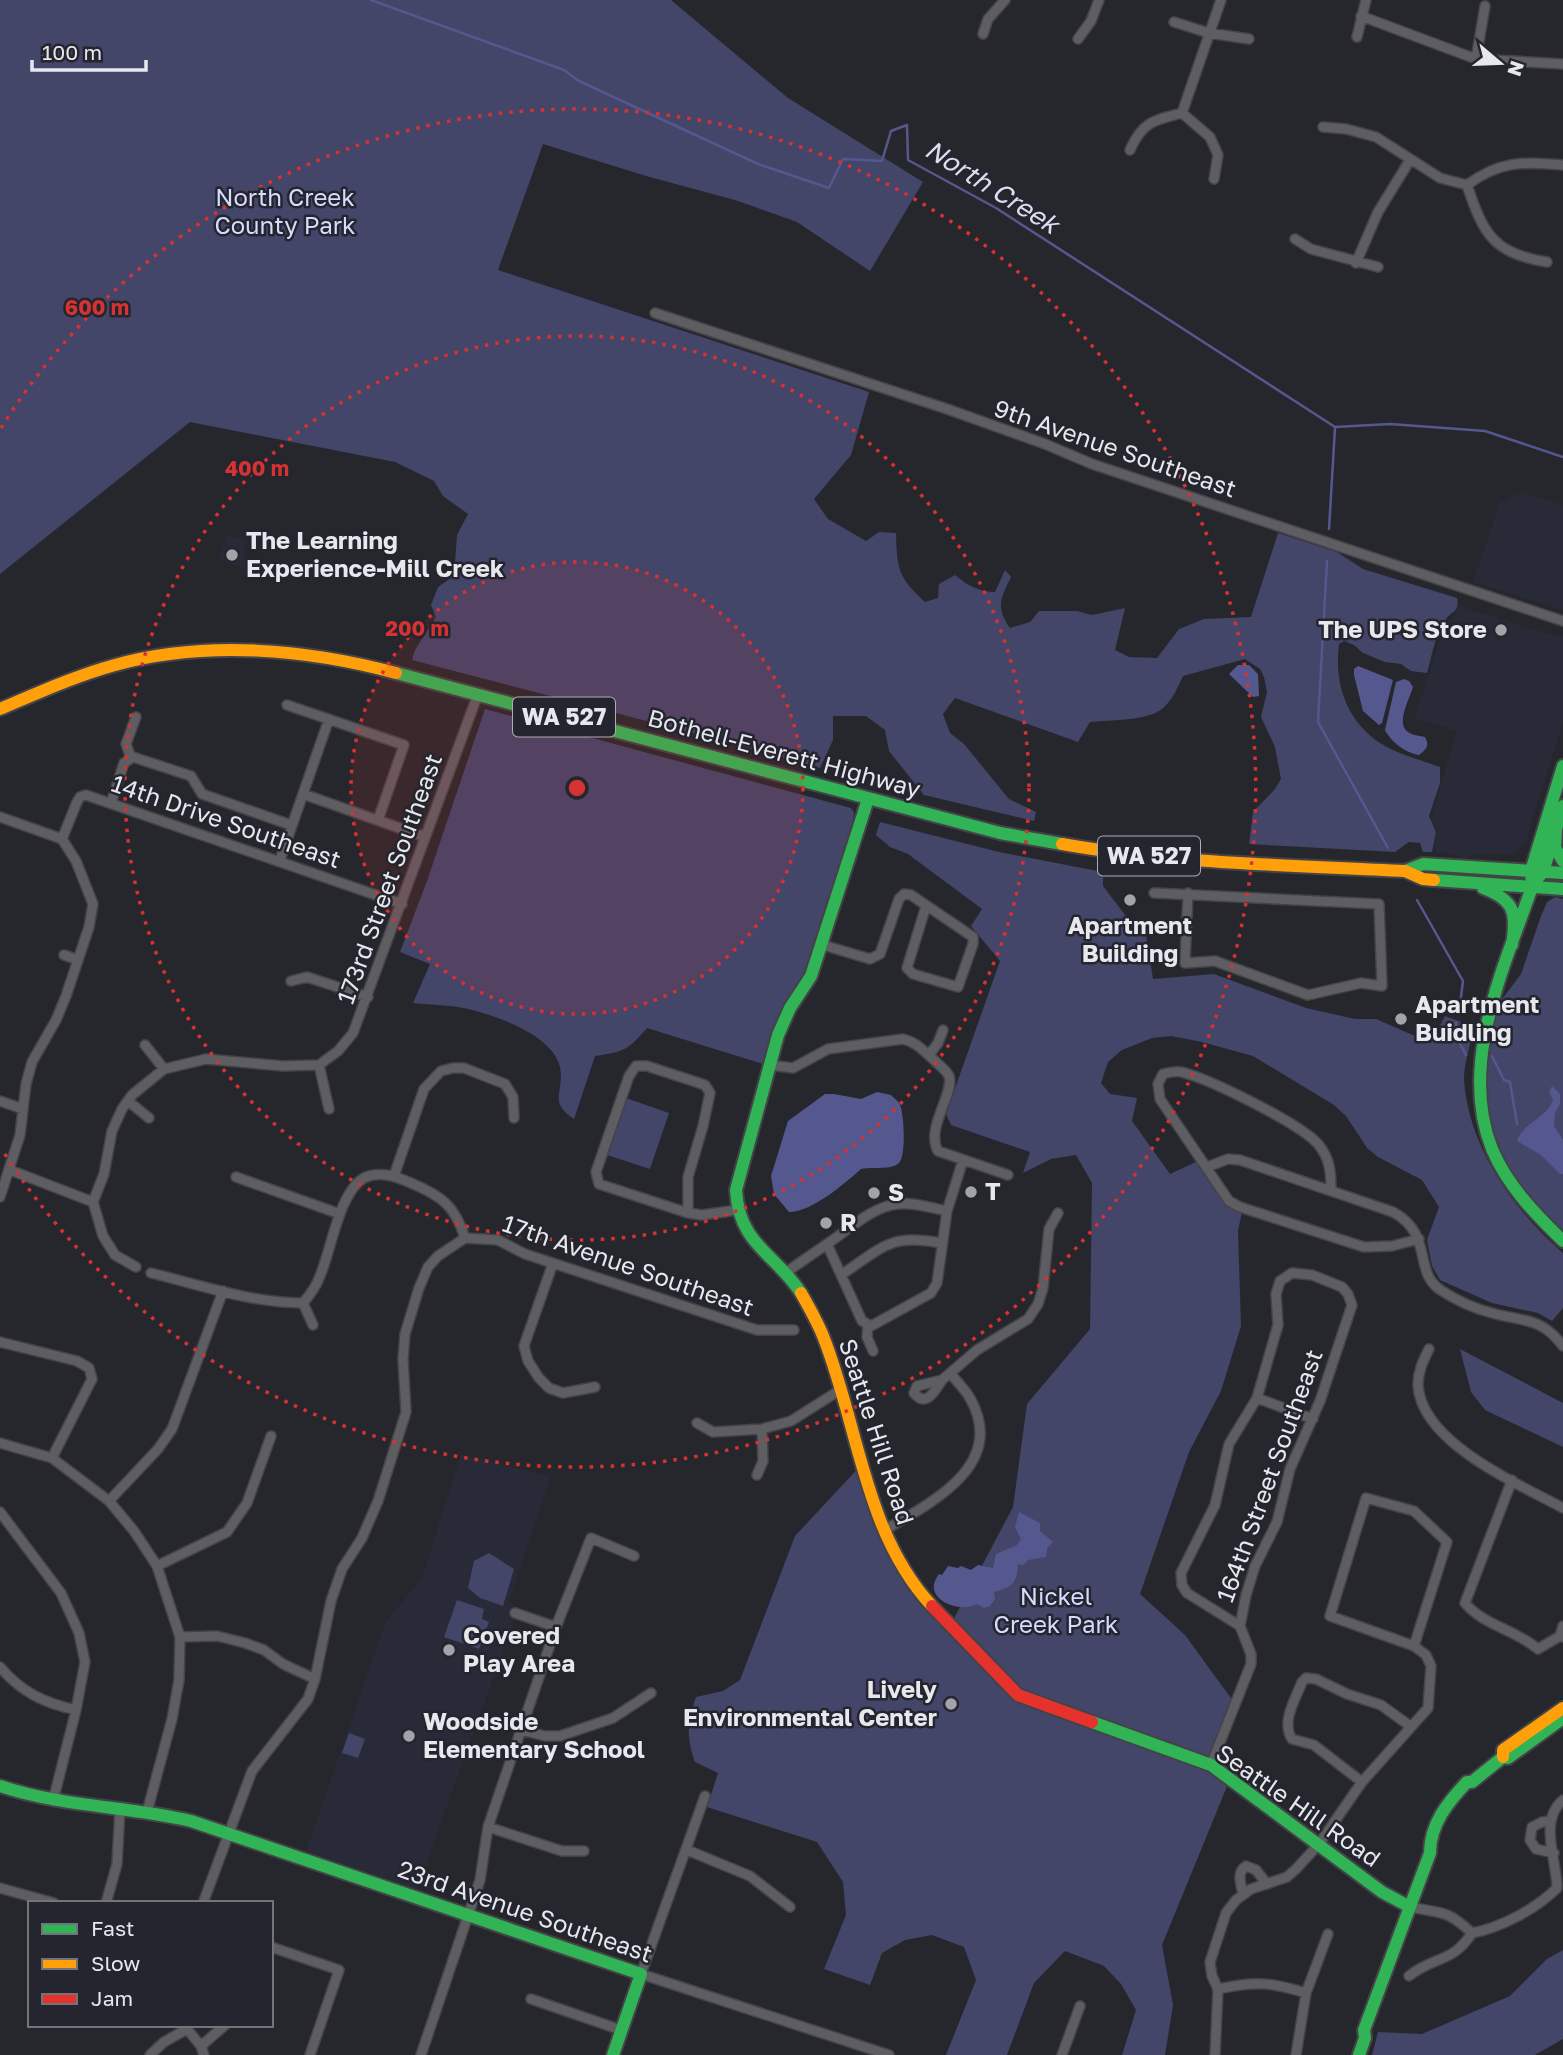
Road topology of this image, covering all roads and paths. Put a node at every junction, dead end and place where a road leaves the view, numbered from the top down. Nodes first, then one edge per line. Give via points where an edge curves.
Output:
1 (1005, 0) edge
2 (1100, 0) edge
3 (1221, 0) edge
4 (1366, 0) edge
5 (1485, 6) dead end
6 (1362, 16) junction
7 (1174, 22) dead end
8 (1209, 33) junction
9 (983, 34) dead end
10 (1357, 37) dead end
11 (1078, 39) dead end
12 (1249, 39) dead end
13 (1476, 59) junction
14 (1563, 64) edge
15 (1182, 113) junction
16 (1323, 127) dead end
17 (1130, 150) dead end
18 (1410, 160) junction
19 (1563, 165) edge
20 (1214, 178) dead end
21 (1467, 185) junction
22 (1295, 239) dead end
23 (1356, 262) junction
24 (1547, 262) dead end
25 (1378, 267) dead end
26 (655, 313) dead end
27 (1563, 621) edge
28 (478, 694) junction
29 (287, 705) dead end
30 (0, 709) edge
31 (136, 717) dead end
32 (329, 719) junction
33 (131, 758) junction
34 (1563, 766) edge
35 (303, 794) junction
36 (868, 799) junction
37 (111, 803) junction
38 (1563, 806) edge
39 (0, 817) edge
40 (378, 820) junction
41 (292, 825) junction
42 (1556, 830) junction
43 (425, 837) junction
44 (62, 839) junction
45 (279, 860) junction
46 (1563, 861) edge
47 (1405, 871) junction
48 (1537, 872) junction
49 (1563, 873) edge
50 (1469, 883) junction
51 (1532, 887) junction
52 (1563, 889) edge
53 (1154, 893) dead end
54 (1188, 893) junction
55 (402, 904) junction
56 (926, 906) junction
57 (1512, 944) junction
58 (823, 945) junction
59 (64, 955) dead end
60 (78, 960) junction
61 (291, 981) dead end
62 (368, 997) junction
63 (943, 1030) dead end
64 (145, 1045) dead end
65 (929, 1055) junction
66 (319, 1065) junction
67 (770, 1065) junction
68 (164, 1069) junction
69 (0, 1101) edge
70 (128, 1101) junction
71 (23, 1109) junction
72 (329, 1110) dead end
73 (149, 1118) dead end
74 (514, 1118) dead end
75 (963, 1160) junction
76 (1207, 1167) junction
77 (10, 1170) junction
78 (1008, 1175) dead end
79 (394, 1176) junction
80 (236, 1177) dead end
81 (1331, 1190) junction
82 (0, 1197) edge
83 (93, 1202) junction
84 (737, 1210) junction
85 (947, 1211) junction
86 (688, 1213) junction
87 (1058, 1213) dead end
88 (340, 1214) junction
89 (465, 1238) junction
90 (1419, 1238) junction
91 (1563, 1241) edge
92 (941, 1243) junction
93 (827, 1244) junction
94 (553, 1263) junction
95 (136, 1267) dead end
96 (151, 1273) dead end
97 (785, 1273) junction
98 (841, 1275) junction
99 (223, 1292) junction
100 (303, 1303) junction
101 (313, 1325) dead end
102 (868, 1325) junction
103 (794, 1330) dead end
104 (0, 1342) edge
105 (1563, 1346) edge
106 (1429, 1349) dead end
107 (873, 1351) dead end
108 (951, 1374) junction
109 (942, 1380) dead end
110 (595, 1387) dead end
111 (841, 1390) junction
112 (1257, 1398) junction
113 (1312, 1419) junction
114 (697, 1423) dead end
115 (762, 1429) junction
116 (271, 1436) dead end
117 (0, 1443) edge
118 (52, 1458) junction
119 (757, 1475) dead end
120 (1511, 1480) junction
121 (109, 1501) junction
122 (1563, 1508) edge
123 (0, 1512) edge
124 (883, 1531) junction
125 (634, 1556) dead end
126 (157, 1566) junction
127 (515, 1613) dead end
128 (1240, 1626) junction
129 (1563, 1626) edge
130 (556, 1627) junction
131 (180, 1637) junction
132 (1562, 1638) edge
133 (1413, 1646) junction
134 (0, 1667) edge
135 (315, 1679) junction
136 (651, 1693) dead end
137 (1563, 1708) edge
138 (76, 1710) junction
139 (1563, 1718) edge
140 (1410, 1726) junction
141 (521, 1730) junction
142 (1503, 1757) junction
143 (1210, 1765) junction
144 (1362, 1782) junction
145 (0, 1786) edge
146 (705, 1796) dead end
147 (1563, 1800) edge
148 (54, 1801) junction
149 (120, 1809) junction
150 (147, 1812) junction
151 (1549, 1821) junction
152 (488, 1827) junction
153 (228, 1834) junction
154 (1318, 1844) junction
155 (687, 1850) junction
156 (584, 1851) dead end
157 (1554, 1853) junction
158 (1267, 1884) junction
159 (0, 1889) edge
160 (1243, 1894) junction
161 (46, 1901) edge
162 (107, 1901) edge
163 (204, 1901) edge
164 (790, 1907) dead end
165 (1410, 1907) junction
166 (468, 1914) junction
167 (1472, 1933) junction
168 (1328, 1934) dead end
169 (273, 1948) edge
170 (641, 1974) junction
171 (1409, 1976) dead end
172 (1218, 1989) junction
173 (1306, 1993) junction
174 (531, 1999) dead end
175 (1080, 2006) dead end
176 (186, 2027) edge
177 (223, 2027) edge
178 (621, 2030) junction
179 (203, 2051) edge
180 (150, 2055) edge
181 (310, 2055) edge
182 (421, 2055) edge
183 (613, 2055) edge
184 (890, 2055) edge
185 (1062, 2055) edge
186 (1215, 2055) edge
187 (1296, 2055) edge
188 (1359, 2055) edge

1 - 9 street via 988,19
2 - 11 street
3 - 8 street
4 - 6 street
5 - 13 street
6 - 10 street
6 - 13 street
7 - 8 street
8 - 12 street
8 - 15 street
13 - 14 street
15 - 17 street via 1148,124 1138,132
15 - 20 street via 1210,137 1217,155
16 - 18 street via 1367,134
18 - 21 street via 1440,178
18 - 23 street via 1378,212
19 - 21 street via 1508,164
21 - 24 street via 1479,220 1493,241 1516,255
22 - 23 street via 1311,249
23 - 25 street
26 - 27 street, 9th Avenue Southeast
28 - 30 main road, Bothell-Everett Highway / WA 527 via 320,655 225,650 129,662
28 - 36 main road, Bothell-Everett Highway / WA 527
28 - 43 street, 173rd Street Southeast
29 - 32 street
31 - 33 street via 126,744
32 - 35 street
32 - 40 street via 404,745
33 - 37 street via 124,763
33 - 41 street via 191,776 202,794
34 - 48 main road
35 - 40 street
35 - 41 street
36 - 47 main road, Bothell-Everett Highway / WA 527 via 1000,833 1105,852
36 - 58 main road
37 - 44 street, 14th Drive Southeast via 80,797
37 - 45 street, 14th Drive Southeast
38 - 42 main road
39 - 44 street
40 - 43 street
41 - 45 street
42 - 46 main road via 1556,848
42 - 48 main road
43 - 55 street, 173rd Street Southeast
44 - 60 street via 93,904
45 - 55 street, 14th Drive Southeast
47 - 48 main road, Bothell-Everett Highway / WA 527 via 1423,864
47 - 50 main road, Bothell-Everett Highway / WA 527 via 1423,879
48 - 49 main road, Bothell-Everett Highway / WA 527
48 - 51 main road
50 - 51 main road, Bothell-Everett Highway / WA 527
50 - 57 main road via 1509,901 1515,918
51 - 52 main road, Bothell-Everett Highway / WA 527
51 - 57 main road
53 - 54 street
54 - 54 street via 1379,904 1382,986 1361,983 1308,995 1215,961 1185,963
55 - 62 street, 173rd Street Southeast
56 - 56 street via 973,937 958,987 913,974 907,968
56 - 58 street via 904,894 880,954 870,959
57 - 91 main road via 1480,1047 1477,1083 1481,1114 1506,1176
58 - 67 main road via 778,1035
59 - 60 street
60 - 71 street via 56,1020 32,1062
61 - 62 street via 307,976
62 - 66 street, 173rd Street Southeast via 353,1033
63 - 65 street
64 - 68 street
65 - 67 street via 903,1039 828,1049 793,1068
65 - 75 street via 950,1079 936,1147
66 - 68 street via 206,1059
66 - 72 street
67 - 84 main road via 738,1177
68 - 70 street
69 - 71 street
70 - 73 street
70 - 83 street via 112,1131
71 - 77 street
74 - 79 street via 513,1097 505,1084 464,1069 441,1071 424,1089
75 - 78 street
75 - 85 street
76 - 81 street via 1240,1160
76 - 81 street via 1158,1093 1163,1074 1183,1072 1309,1137 1328,1159
76 - 90 street via 1229,1201 1240,1207 1352,1245 1383,1248
77 - 82 street
77 - 83 street
79 - 88 street via 365,1177
79 - 89 street, 17th Avenue Southeast via 445,1200 460,1220
80 - 88 street
81 - 90 street via 1393,1212 1409,1223
83 - 95 street via 103,1236 115,1255
84 - 86 street
84 - 97 main road, Seattle Hill Road via 752,1238
85 - 92 street
85 - 93 street via 891,1205
86 - 86 street via 688,1177 708,1105 708,1089 636,1066 596,1178 603,1186
87 - 108 street via 1049,1229 1038,1304 1028,1319 977,1350
88 - 100 street via 321,1275
89 - 94 street, 17th Avenue Southeast via 498,1240
89 - 135 street via 438,1256 419,1288 404,1334 406,1412 377,1501 331,1601
90 - 105 street via 1426,1271 1441,1291 1490,1313 1527,1319 1555,1335
92 - 98 street via 899,1239
92 - 102 street via 934,1290 878,1324
93 - 97 street
93 - 98 street
94 - 103 street, 17th Avenue Southeast via 757,1330
94 - 110 street via 524,1346 528,1361 549,1388 563,1393
96 - 99 street
97 - 111 main road, Seattle Hill Road via 800,1290 823,1336
98 - 102 street
99 - 100 street
99 - 121 street via 172,1429
100 - 101 street
102 - 107 street
104 - 118 street via 89,1368 92,1379
106 - 120 street via 1421,1364 1418,1388 1432,1421 1466,1452
108 - 109 street
108 - 124 street via 976,1413 979,1446 973,1461 945,1494
111 - 115 street via 791,1421
111 - 124 main road, Seattle Hill Road
112 - 113 street
112 - 113 street, 164th Street Southeast via 1278,1325 1280,1282 1292,1273 1336,1284 1352,1300
112 - 128 street via 1229,1444 1215,1505 1181,1573 1187,1593
113 - 128 street, 164th Street Southeast via 1290,1469 1277,1522 1255,1566
114 - 115 street via 713,1432
115 - 119 street via 763,1461
116 - 126 street via 247,1503 227,1532
117 - 118 street
118 - 121 street
120 - 122 street
120 - 132 street via 1465,1603 1473,1613 1538,1649
121 - 126 street
123 - 138 street via 61,1593 79,1633 85,1662
124 - 143 main road, Seattle Hill Road via 915,1588 1018,1695
125 - 130 street via 591,1538
126 - 131 street
127 - 130 street
128 - 143 street, 164th Street Southeast via 1251,1664
129 - 132 street
130 - 141 street
131 - 135 street via 217,1636 245,1643
131 - 150 street via 172,1719
133 - 133 street via 1447,1542 1414,1511 1366,1498 1330,1616
133 - 140 street via 1432,1666 1429,1708
134 - 138 street via 14,1683 36,1696
135 - 153 street via 297,1716 252,1771
136 - 141 street via 613,1718 560,1736
137 - 142 main road via 1503,1750
138 - 148 street
139 - 142 main road via 1508,1758
140 - 144 street
140 - 144 street via 1381,1706 1316,1679 1302,1682 1287,1731 1292,1739 1314,1745
141 - 152 street
142 - 165 main road via 1472,1782 1451,1815 1430,1853
143 - 154 main road, Seattle Hill Road
144 - 154 street
145 - 148 main road, 23rd Avenue Southeast
146 - 155 street
147 - 151 street
148 - 149 main road, 23rd Avenue Southeast
149 - 150 main road, 23rd Avenue Southeast
149 - 162 street via 117,1864
150 - 153 main road, 23rd Avenue Southeast
151 - 157 street
151 - 157 street via 1532,1827 1530,1839 1536,1849
152 - 156 street via 562,1851
152 - 166 street via 480,1880
153 - 163 street
153 - 166 main road, 23rd Avenue Southeast
154 - 158 street via 1287,1877
154 - 165 main road, Seattle Hill Road
155 - 164 street via 750,1876
155 - 170 street
157 - 167 street via 1557,1888 1552,1893 1485,1931
158 - 160 street
158 - 160 street via 1246,1866 1240,1876
159 - 161 street
160 - 172 street via 1226,1913 1210,1962
165 - 167 street via 1445,1912
165 - 188 main road via 1379,2009
166 - 170 main road, 23rd Avenue Southeast
166 - 182 street
167 - 171 street via 1454,1954
168 - 173 street
169 - 181 street via 340,1970
170 - 178 main road
170 - 184 street, 23rd Avenue Southeast
172 - 173 street via 1255,1982
172 - 186 street
173 - 187 street
174 - 178 street
175 - 185 street
176 - 179 street
176 - 180 street
177 - 179 street
178 - 183 main road

